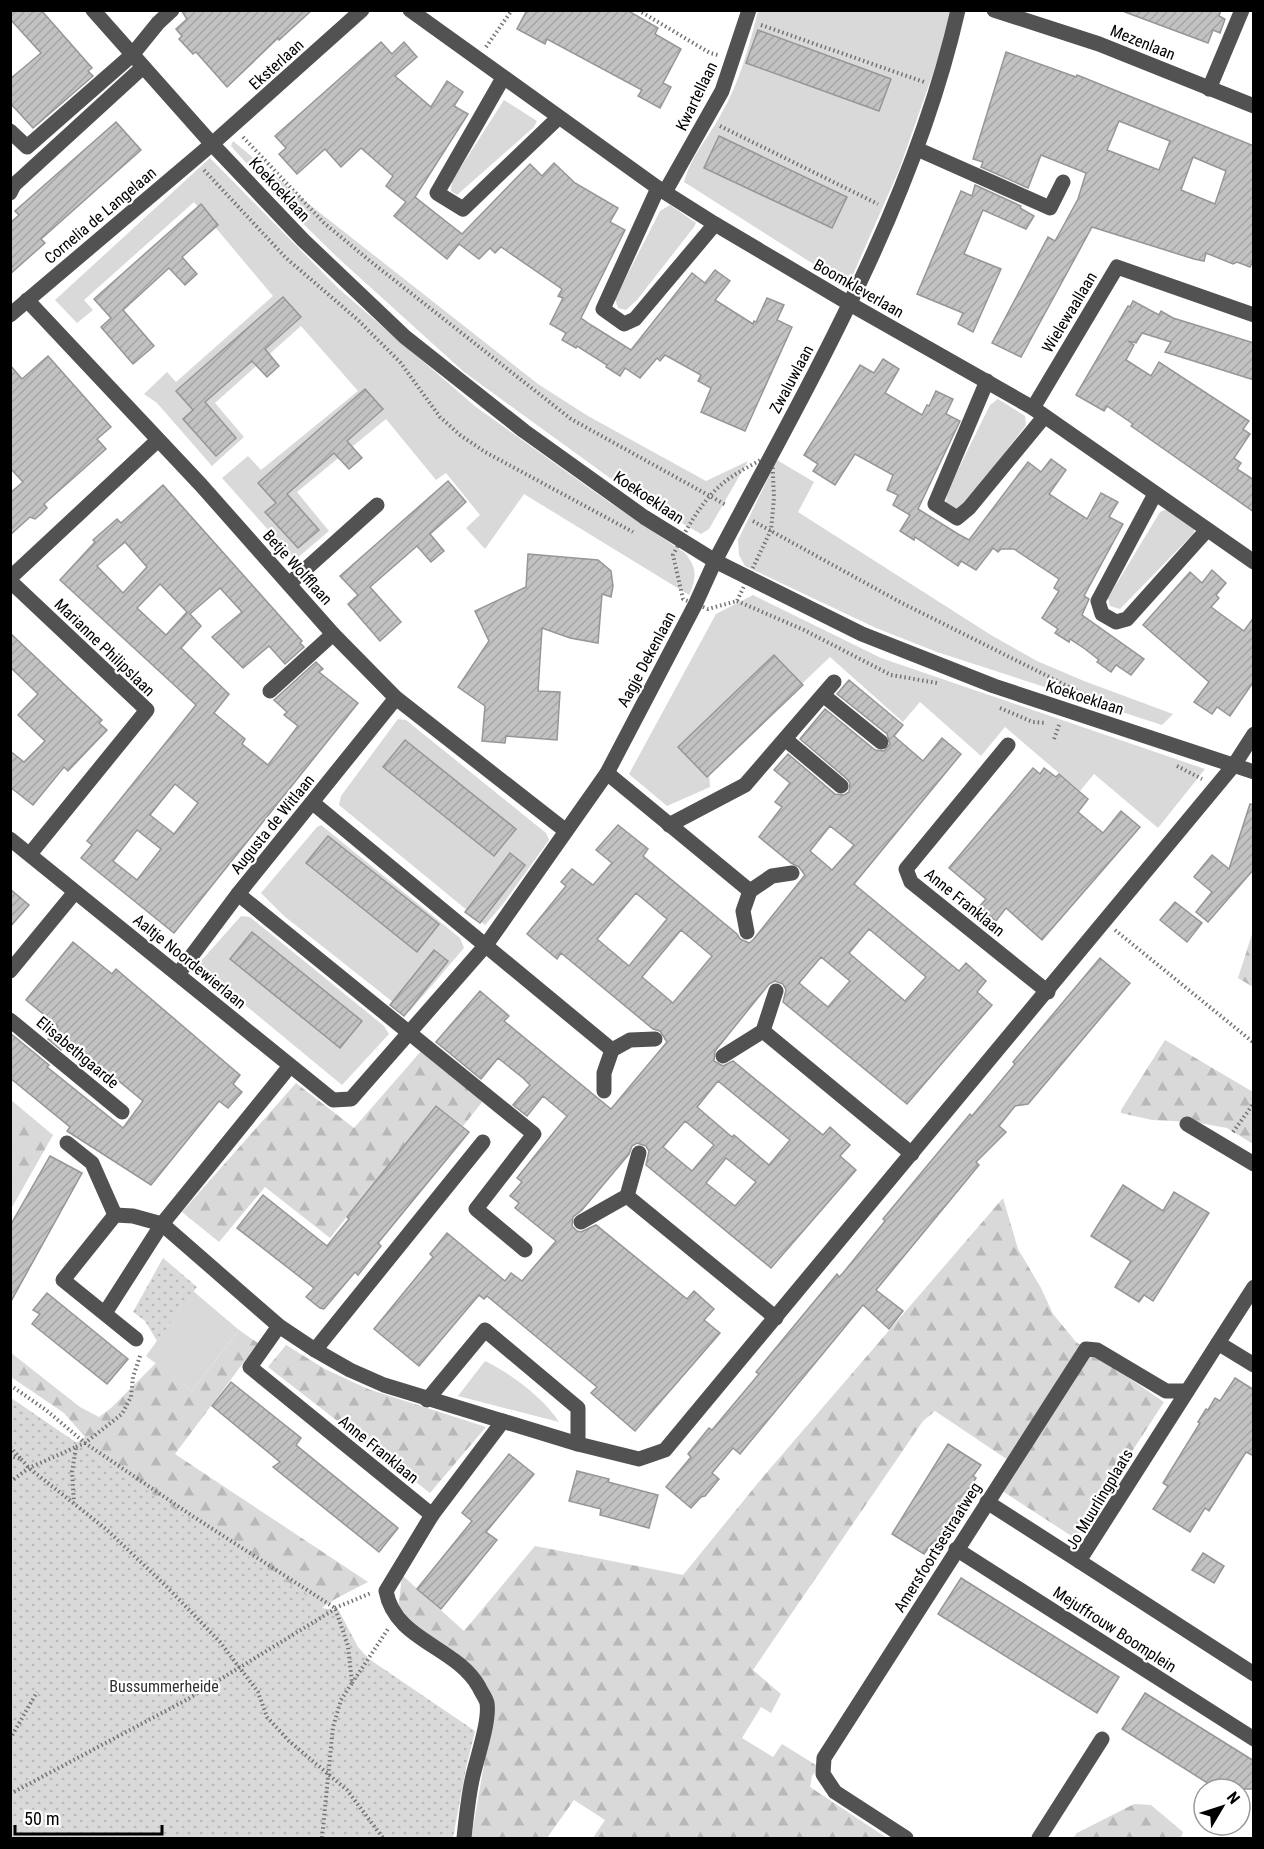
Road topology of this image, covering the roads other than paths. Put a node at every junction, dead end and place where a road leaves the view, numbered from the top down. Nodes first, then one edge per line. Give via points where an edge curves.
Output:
1 (93, 10) edge
2 (172, 10) edge
3 (363, 10) edge
4 (410, 10) edge
5 (958, 10) edge
6 (994, 10) edge
7 (1242, 10) edge
8 (747, 15) edge
9 (138, 61) junction
10 (503, 78) junction
11 (1209, 88) junction
12 (1254, 106) edge
13 (558, 118) junction
14 (10, 131) edge
15 (212, 144) junction
16 (917, 149) junction
17 (1063, 182) dead end
18 (662, 190) junction
19 (10, 193) edge
20 (715, 224) junction
21 (27, 300) junction
22 (850, 304) junction
23 (10, 315) edge
24 (1254, 315) edge
25 (987, 381) junction
26 (1039, 412) junction
27 (158, 440) junction
28 (1155, 494) junction
29 (377, 505) dead end
30 (1207, 530) junction
31 (715, 561) junction
32 (1254, 562) edge
33 (10, 579) edge
34 (289, 584) junction
35 (333, 634) junction
36 (834, 682) dead end
37 (270, 691) dead end
38 (823, 694) junction
39 (396, 698) junction
40 (1254, 734) edge
41 (785, 739) junction
42 (881, 742) dead end
43 (1008, 745) dead end
44 (1234, 765) junction
45 (1254, 772) edge
46 (607, 773) junction
47 (841, 786) dead end
48 (313, 803) junction
49 (669, 825) junction
50 (566, 831) junction
51 (10, 839) edge
52 (30, 854) junction
53 (792, 873) dead end
54 (750, 891) junction
55 (75, 892) junction
56 (238, 894) junction
57 (747, 932) dead end
58 (486, 945) junction
59 (10, 971) edge
60 (178, 974) junction
61 (776, 991) dead end
62 (1048, 992) junction
63 (10, 1020) edge
64 (763, 1030) junction
65 (411, 1033) junction
66 (655, 1039) dead end
67 (612, 1050) junction
68 (723, 1056) dead end
69 (290, 1066) junction
70 (604, 1091) dead end
71 (351, 1099) joint
72 (122, 1112) dead end
73 (1187, 1124) dead end
74 (483, 1142) dead end
75 (66, 1143) dead end
76 (639, 1153) dead end
77 (912, 1154) junction
78 (1254, 1164) edge
79 (627, 1196) junction
80 (115, 1215) junction
81 (580, 1222) dead end
82 (162, 1224) junction
83 (525, 1250) dead end
84 (1254, 1287) edge
85 (105, 1313) junction
86 (776, 1318) junction
87 (279, 1326) junction
88 (136, 1339) road end
89 (1218, 1343) junction
90 (315, 1350) junction
91 (1254, 1365) edge
92 (1187, 1391) junction
93 (427, 1400) junction
94 (503, 1421) junction
95 (578, 1444) junction
96 (987, 1502) junction
97 (432, 1515) junction
98 (956, 1549) junction
99 (1079, 1561) junction
100 (1254, 1674) edge
101 (1102, 1739) dead end
102 (1254, 1739) edge
103 (464, 1839) edge
104 (906, 1839) edge
105 (1039, 1839) edge

1 - 9 street, Koekoeklaan
2 - 9 street via 158,23
3 - 15 street, Eksterlaan
4 - 10 street, Boomkleverlaan
5 - 16 street, Zwaluwlaan
6 - 11 street, Mezenlaan via 1099,44
7 - 11 street
8 - 18 street, Kwartellaan via 722,91
9 - 14 street via 27,147
9 - 15 street, Koekoeklaan
9 - 19 street
10 - 13 street, Boomkleverlaan
10 - 13 street via 437,193 463,209
11 - 12 street, Mezenlaan
13 - 18 street, Boomkleverlaan
15 - 21 street, Cornelia de Langelaan
15 - 31 street, Koekoeklaan via 303,240 405,337 524,432 644,517
16 - 17 street via 1050,208
16 - 22 street, Zwaluwlaan
18 - 20 street, Boomkleverlaan
18 - 20 street via 603,309 624,324 634,319
20 - 22 street, Boomkleverlaan
21 - 23 street, Cornelia de Langelaan
21 - 27 street, Betje Wolfflaan
22 - 25 street, Boomkleverlaan
22 - 31 street, Zwaluwlaan
24 - 26 street, Wielewaallaan via 1116,267
25 - 26 street, Boomkleverlaan
25 - 26 street via 935,504 957,518 969,508
26 - 28 street, Boomkleverlaan
27 - 33 street, Marianne Philipslaan
27 - 34 street, Betje Wolfflaan
28 - 30 street, Boomkleverlaan
28 - 30 street via 1098,601 1102,614 1116,622 1127,619
29 - 34 street
30 - 32 street, Boomkleverlaan
31 - 44 street, Koekoeklaan via 862,634 983,681
31 - 46 street, Aagje Dekenlaan
33 - 52 street, Marianne Philipslaan via 147,710
34 - 35 street, Betje Wolfflaan
35 - 37 street
35 - 39 street, Betje Wolfflaan
36 - 38 street
38 - 41 street
38 - 42 street
39 - 48 street, Augusta de Witlaan
39 - 50 street, Betje Wolfflaan
40 - 44 street
41 - 47 street
41 - 49 street via 745,785
43 - 62 street, Anne Franklaan via 906,869 910,882
44 - 45 street, Koekoeklaan
44 - 62 street
46 - 49 street
46 - 50 street, Aagje Dekenlaan
48 - 56 street, Augusta de Witlaan
48 - 58 street
49 - 54 street
50 - 58 street, Aagje Dekenlaan
51 - 52 street, Aaltje Noordewierlaan
52 - 55 street, Aaltje Noordewierlaan
53 - 54 street via 772,876
54 - 57 street via 743,910
55 - 59 street
55 - 60 street, Aaltje Noordewierlaan
56 - 60 street, Augusta de Witlaan
56 - 65 street
58 - 65 street, Aagje Dekenlaan
58 - 67 street
60 - 69 street, Aaltje Noordewierlaan
61 - 64 street
62 - 77 street
63 - 72 street, Elisabethgaarde
64 - 68 street
64 - 77 street
65 - 71 street, Aagje Dekenlaan
65 - 83 street via 534,1134 476,1209
66 - 67 street via 630,1040
67 - 70 street via 604,1073
69 - 71 street, Aaltje Noordewierlaan via 333,1100
69 - 82 street
73 - 78 street
74 - 90 street
75 - 80 street via 92,1163
76 - 79 street
77 - 86 street
79 - 81 street
79 - 86 street
80 - 82 street
80 - 85 street via 63,1280
82 - 85 street
82 - 87 street
84 - 89 street, Jo Muurlingplaats
85 - 88 street
86 - 95 street via 665,1450 639,1459
87 - 90 street
87 - 97 street, Anne Franklaan via 250,1367
89 - 91 street
89 - 92 street, Jo Muurlingplaats
90 - 93 street via 350,1370
92 - 96 street, Amersfoortsestraatweg via 1166,1391 1097,1350 1086,1349
92 - 99 street, Jo Muurlingplaats
93 - 94 street
93 - 95 street via 484,1330 578,1408
94 - 95 street
94 - 97 street
96 - 98 street, Amersfoortsestraatweg
96 - 99 street
97 - 103 street via 386,1591 393,1611 408,1630 459,1663 487,1702
98 - 102 street, Mejuffrouw Boomplein
98 - 104 street, Amersfoortsestraatweg via 824,1758 823,1774 835,1792
99 - 100 street, Jo Muurlingplaats
101 - 105 street

